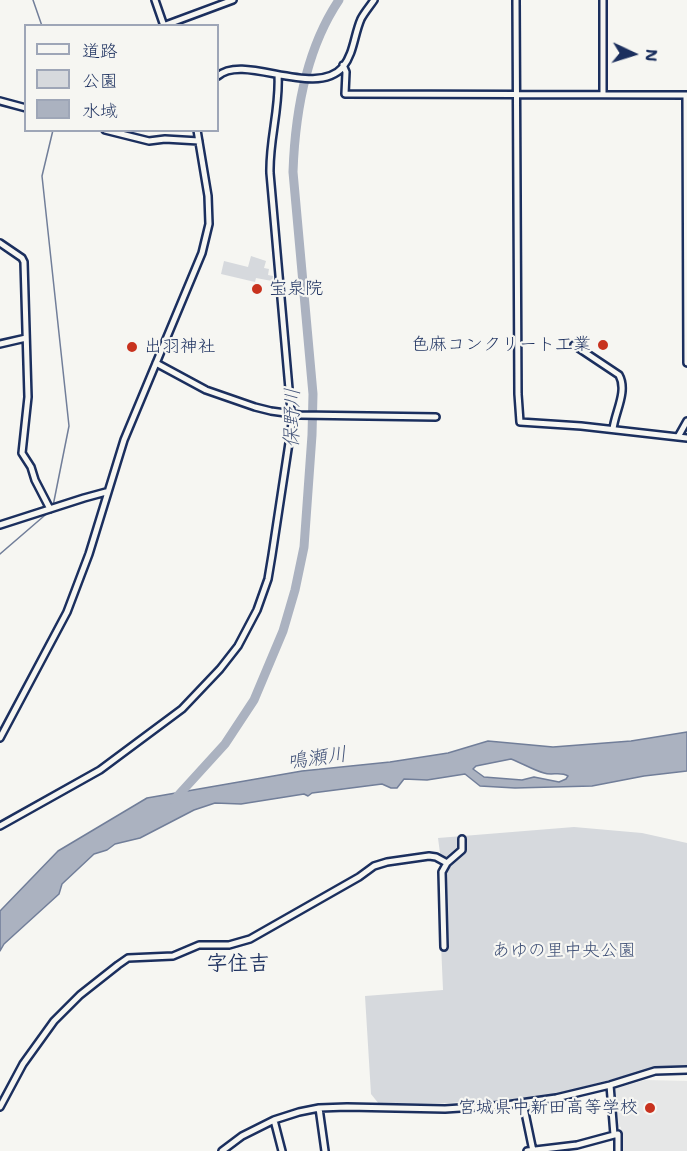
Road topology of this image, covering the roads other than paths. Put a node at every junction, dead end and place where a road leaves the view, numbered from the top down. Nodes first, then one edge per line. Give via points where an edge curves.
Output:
1 (155, 0) edge
2 (233, 0) edge
3 (374, 0) edge
4 (516, 0) edge
5 (603, 0) edge
6 (163, 24) edge
7 (166, 24) edge
8 (344, 65) junction
9 (219, 75) edge
10 (278, 75) junction
11 (518, 94) junction
12 (603, 94) junction
13 (686, 95) edge
14 (0, 101) edge
15 (24, 107) edge
16 (113, 132) edge
17 (197, 132) edge
18 (199, 141) junction
19 (0, 243) edge
20 (26, 338) junction
21 (0, 344) edge
22 (574, 345) dead end
23 (156, 363) junction
24 (687, 363) edge
25 (291, 413) junction
26 (436, 417) dead end
27 (687, 421) edge
28 (613, 429) junction
29 (678, 437) junction
30 (687, 438) edge
31 (106, 492) junction
32 (52, 509) junction
33 (0, 525) edge
34 (0, 738) edge
35 (0, 826) edge
36 (462, 839) dead end
37 (447, 863) junction
38 (444, 947) dead end
39 (687, 1070) edge
40 (610, 1085) junction
41 (523, 1103) junction
42 (0, 1107) edge
43 (319, 1108) junction
44 (274, 1120) junction
45 (614, 1135) junction
46 (222, 1151) edge
47 (282, 1151) edge
48 (325, 1151) edge
49 (531, 1151) edge
50 (618, 1151) edge

1 - 6 street
2 - 7 street
3 - 8 street via 361,19
4 - 11 street
5 - 12 street
8 - 10 street via 329,76 311,79
8 - 11 street via 345,94
9 - 10 street via 241,69
10 - 25 street via 270,173
11 - 12 street
11 - 28 street via 520,422
12 - 13 street
13 - 24 street
14 - 15 street
16 - 18 street via 149,141
17 - 18 street
18 - 23 street via 208,196 208,224 202,253
19 - 20 street via 24,262
20 - 21 street
20 - 32 street via 28,397 22,453
22 - 28 street via 622,380
23 - 25 street via 206,390 255,407
23 - 31 street
25 - 26 street
25 - 35 street via 268,579 238,646 183,709 100,770
27 - 29 street
28 - 29 street
29 - 30 street
31 - 32 street
31 - 34 street via 67,612
32 - 33 street
36 - 37 street via 462,850
37 - 38 street via 441,878
37 - 42 street via 429,856 381,863 250,939 230,945 199,945 173,956 128,958 54,1021 22,1064
39 - 40 street via 655,1071
40 - 41 street
40 - 45 street
41 - 43 street via 454,1108
41 - 49 street
43 - 44 street
43 - 48 street
44 - 46 street
44 - 47 street
45 - 49 street
45 - 50 street via 618,1134

